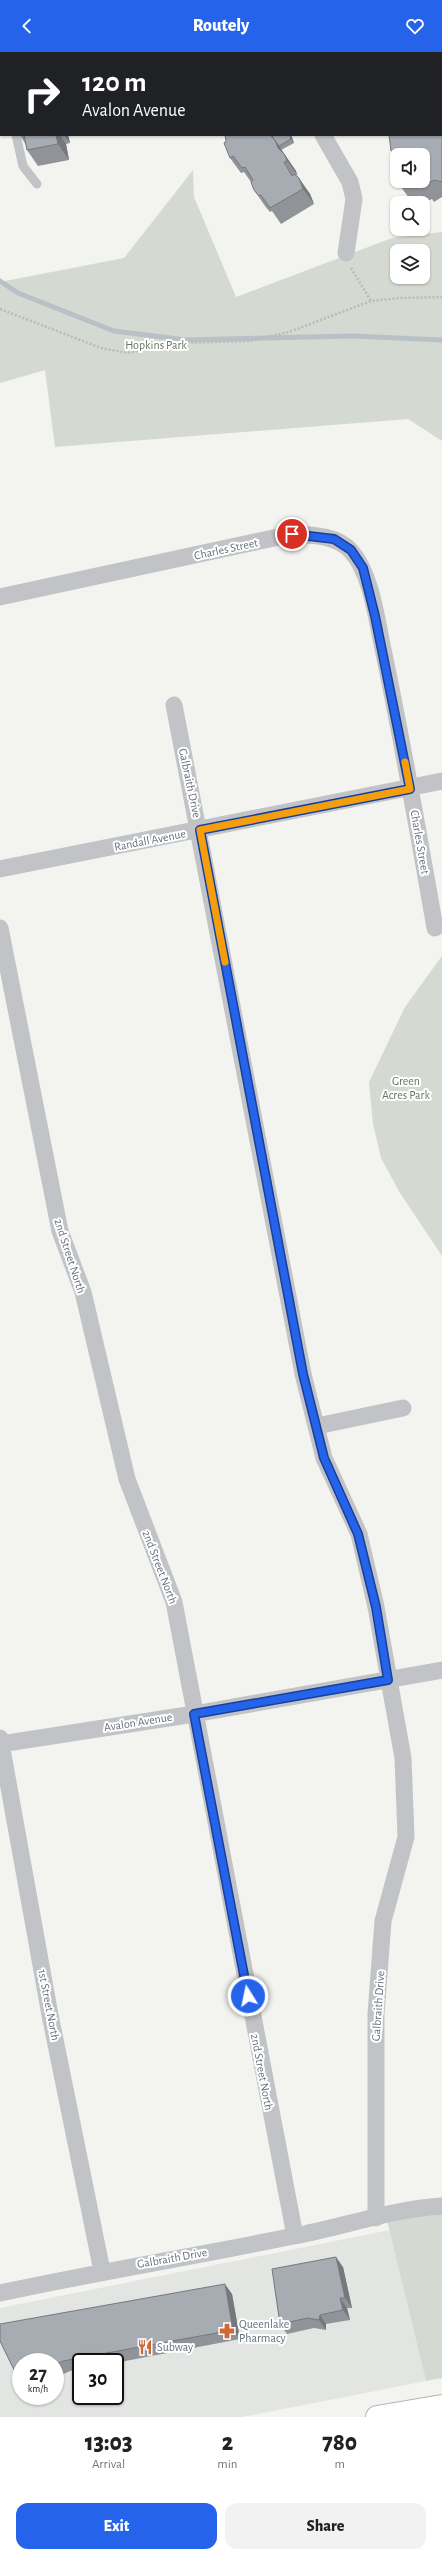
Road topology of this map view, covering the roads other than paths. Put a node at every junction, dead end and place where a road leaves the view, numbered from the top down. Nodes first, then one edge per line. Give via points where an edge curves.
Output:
1 (16, 136) edge
2 (324, 136) edge
3 (37, 184) dead end
4 (346, 253) road end
5 (0, 596) edge
6 (174, 705) dead end
7 (442, 782) edge
8 (410, 789) junction
9 (200, 830) junction
10 (0, 869) edge
11 (0, 928) edge
12 (435, 928) dead end
13 (402, 1408) dead end
14 (317, 1426) junction
15 (442, 1670) edge
16 (388, 1680) junction
17 (194, 1714) junction
18 (0, 1742) edge
19 (442, 2206) edge
20 (376, 2218) junction
21 (295, 2236) junction
22 (102, 2271) junction
23 (0, 2293) edge
24 (442, 2406) edge
25 (377, 2417) edge

1 - 3 lane via 23,166
2 - 4 street via 350,182 354,199
5 - 8 street, Charles Street via 292,534 334,539 351,550 363,568
6 - 9 street, Galbraith Drive
7 - 8 street, Randall Avenue
8 - 9 street, Randall Avenue
8 - 12 street, Charles Street
9 - 10 street, Randall Avenue
9 - 14 street, Galbraith Drive via 303,1374
11 - 17 street, 2nd Street North via 60,1231 83,1292 127,1479 174,1602
13 - 14 street
14 - 16 street, Galbraith Drive via 324,1458 358,1534 376,1607
15 - 16 street, Avalon Avenue
16 - 17 street, Avalon Avenue
16 - 20 street, Galbraith Drive via 402,1758 406,1837 383,1921 376,2014
17 - 18 street, Avalon Avenue
17 - 21 street, 2nd Street North
18 - 22 street, 1st Street North via 50,2015
19 - 20 street via 412,2208
20 - 21 street, Galbraith Drive
21 - 22 street, Galbraith Drive
22 - 23 street, Galbraith Drive
24 - 25 main road

